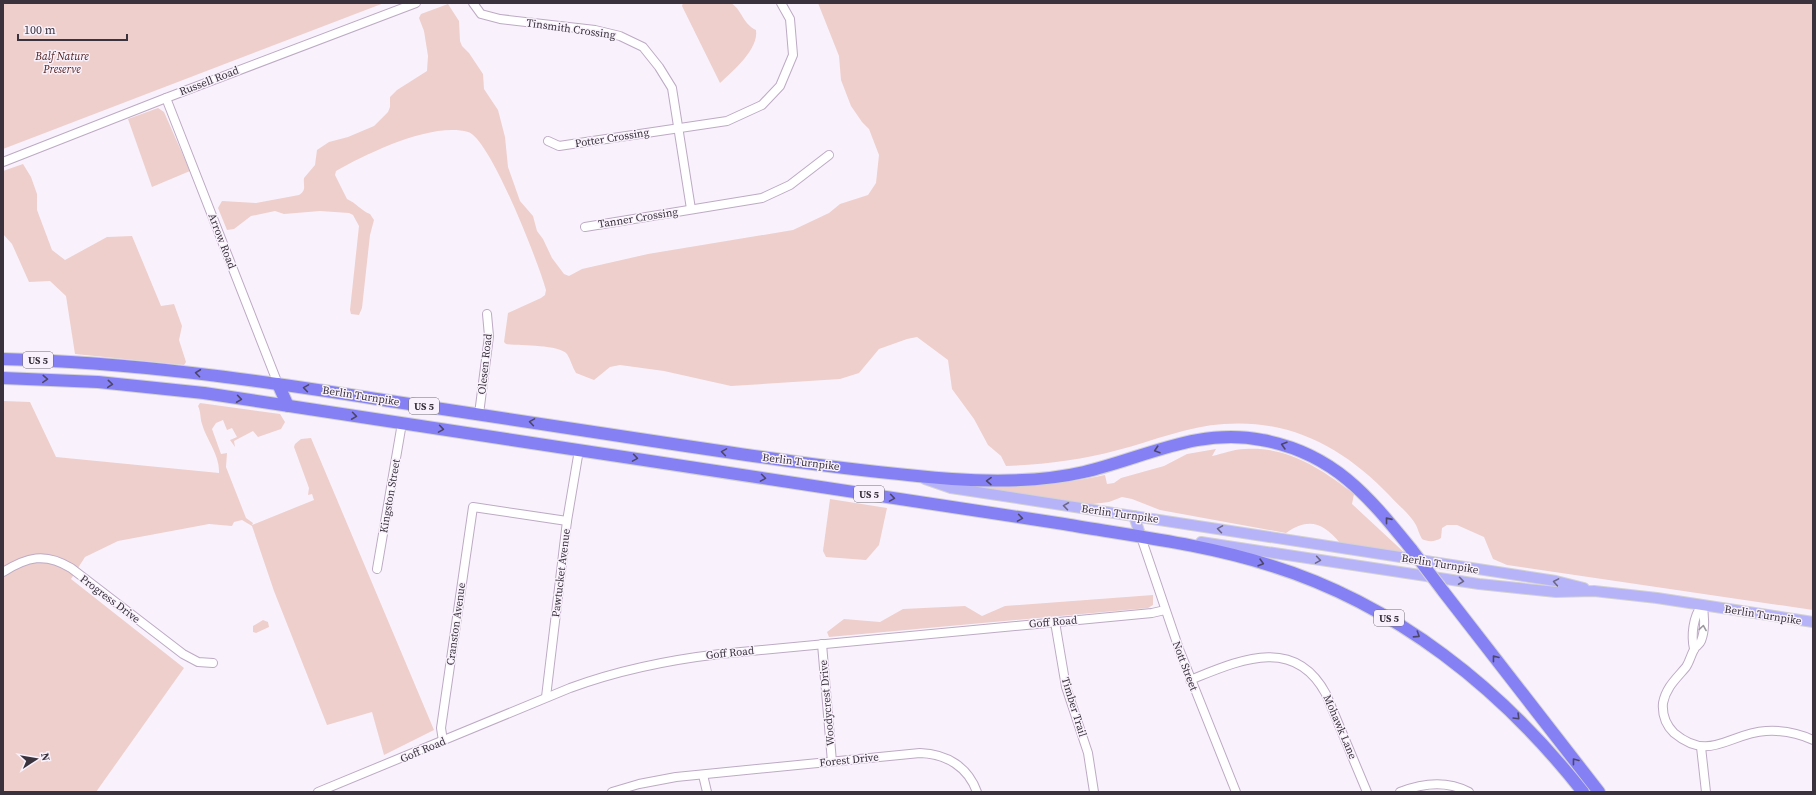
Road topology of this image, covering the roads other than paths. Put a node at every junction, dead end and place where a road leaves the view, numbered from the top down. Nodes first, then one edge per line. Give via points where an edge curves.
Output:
1 (416, 3) edge
2 (473, 3) edge
3 (781, 3) edge
4 (166, 98) junction
5 (677, 128) junction
6 (548, 141) dead end
7 (829, 155) dead end
8 (3, 162) edge
9 (691, 209) junction
10 (585, 227) dead end
11 (487, 314) dead end
12 (3, 359) edge
13 (3, 378) edge
14 (278, 384) junction
15 (288, 406) junction
16 (479, 414) junction
17 (402, 423) junction
18 (582, 430) junction
19 (579, 450) junction
20 (916, 475) junction
21 (1134, 516) junction
22 (567, 521) junction
23 (1141, 537) junction
24 (377, 569) dead end
25 (3, 572) edge
26 (1594, 591) junction
27 (1702, 605) junction
28 (1165, 610) junction
29 (1055, 622) junction
30 (1813, 622) edge
31 (822, 644) junction
32 (213, 663) dead end
33 (1190, 680) junction
34 (546, 697) junction
35 (1813, 740) edge
36 (443, 741) junction
37 (1701, 747) junction
38 (832, 762) junction
39 (703, 775) junction
40 (318, 792) edge
41 (612, 792) edge
42 (707, 792) edge
43 (977, 792) edge
44 (1094, 792) edge
45 (1236, 792) edge
46 (1367, 792) edge
47 (1400, 792) edge
48 (1469, 792) edge
49 (1583, 792) edge
50 (1599, 792) edge
51 (1706, 792) edge

1 - 4 street, Russell Road
2 - 5 street, Tinsmith Crossing via 482,14 500,19 595,30 620,36 643,47 659,66 672,88
3 - 5 street, Potter Crossing via 790,19 793,55 780,86 762,105 727,121
4 - 8 street, Russell Road
4 - 14 street, Arrow Road
5 - 6 street, Potter Crossing via 559,146
5 - 9 street, Tinsmith Crossing
7 - 9 street, Tanner Crossing via 790,185 762,198
9 - 10 street, Tanner Crossing
11 - 16 street, Olesen Road via 490,336
14 -> 12 highway, Berlin Turnpike / US 5 via 116,364
13 -> 15 highway, Berlin Turnpike / US 5 via 124,385 204,393
14 - 15 highway
16 -> 14 highway, Berlin Turnpike / US 5
15 -> 17 highway, Berlin Turnpike / US 5
18 -> 16 highway, Berlin Turnpike / US 5
17 -> 19 highway, Berlin Turnpike / US 5
17 - 24 street, Kingston Street
18 - 19 highway
20 -> 18 highway, Berlin Turnpike / US 5 via 775,459
19 - 22 street, Pawtucket Avenue
19 -> 23 highway, Berlin Turnpike / US 5
21 -> 20 main road, Berlin Turnpike via 951,488
50 -> 20 highway, US 5, bridge via 1371,500 1342,474 1306,453 1254,438 1220,437 1188,441 1097,469 1046,479 989,481
21 - 23 main road
26 -> 21 main road, Berlin Turnpike via 1556,581
22 - 34 street, Pawtucket Avenue
22 - 36 street, Cranston Avenue via 473,507 440,728
23 -> 26 main road, Berlin Turnpike via 1168,537 1495,586 1556,592
23 - 28 street, Nott Street
23 -> 49 highway, US 5 via 1233,555 1274,566 1340,593 1388,618 1438,650 1490,691 1540,740
25 - 32 street, Progress Drive via 31,559 55,560 71,568 183,654 198,662
26 - 27 main road, Berlin Turnpike
27 - 30 main road, Berlin Turnpike
27 - 37 street via 1705,614 1701,641 1694,649 1688,664 1668,689 1663,712 1668,725 1676,734
28 - 29 street, Goff Road
28 - 33 street, Nott Street
29 - 31 street, Goff Road
29 - 44 street, Timber Trail via 1066,687 1088,753
31 - 34 street, Goff Road via 664,661 600,678
31 - 38 street, Woodycrest Drive
33 - 45 street, Nott Street
33 - 46 street, Mohawk Lane via 1239,661 1257,657 1281,658 1302,668 1316,680 1326,694
34 - 36 street, Goff Road
35 - 37 street via 1793,733 1766,730 1717,746
36 - 40 street, Goff Road
37 - 51 street
38 - 39 street, Forest Drive
38 - 43 street, Forest Drive via 914,754 937,755 963,769
39 - 41 street, Forest Drive via 657,780
39 - 42 street
47 - 48 street via 1421,785 1438,784 1456,786

